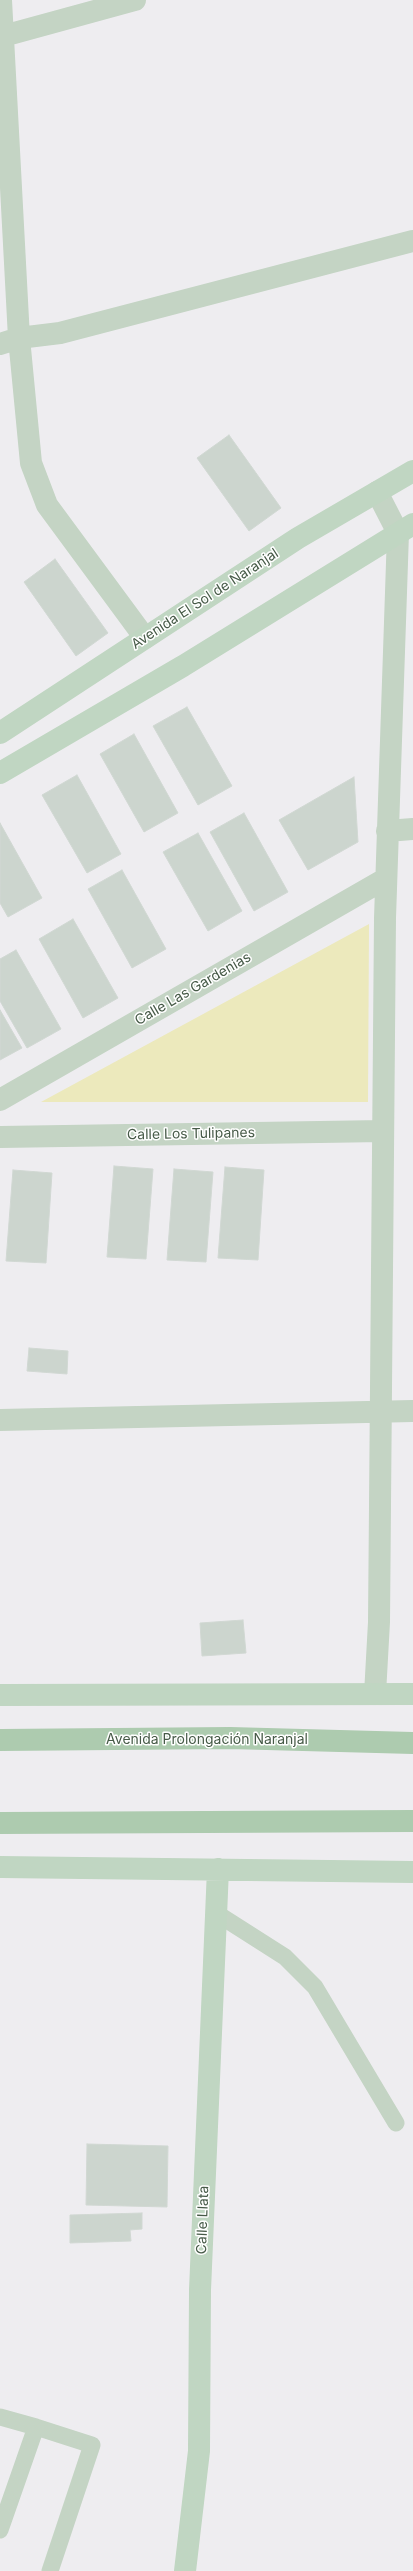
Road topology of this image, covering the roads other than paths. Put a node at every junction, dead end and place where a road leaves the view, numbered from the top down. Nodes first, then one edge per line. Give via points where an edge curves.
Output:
1 (1, 0) edge
2 (135, 0) edge
3 (2, 36) edge
4 (413, 240) edge
5 (10, 341) edge
6 (413, 471) edge
7 (377, 492) junction
8 (406, 528) edge
9 (145, 638) junction
10 (0, 733) edge
11 (0, 773) edge
12 (413, 829) edge
13 (387, 831) junction
14 (385, 879) junction
15 (0, 1100) edge
16 (383, 1131) junction
17 (0, 1137) edge
18 (381, 1411) junction
19 (413, 1411) edge
20 (0, 1420) edge
21 (375, 1694) junction
22 (413, 1694) edge
23 (0, 1695) edge
24 (0, 1740) edge
25 (413, 1743) edge
26 (413, 1821) edge
27 (0, 1823) edge
28 (0, 1867) edge
29 (218, 1869) junction
30 (413, 1872) edge
31 (216, 1914) junction
32 (396, 2123) dead end
33 (0, 2417) edge
34 (36, 2427) junction
35 (0, 2530) edge
36 (50, 2571) edge
37 (185, 2571) edge

1 - 3 street
2 - 3 street
3 - 5 street
4 - 5 street via 60,333
5 - 9 street via 31,463 47,505
6 - 7 street, Avenida El Sol de Naranjal
7 - 8 street
7 - 9 street, Avenida El Sol de Naranjal via 298,538
8 - 11 street via 183,666
8 - 13 street
9 - 10 street, Avenida El Sol de Naranjal
12 - 13 street
13 - 14 street
14 - 15 street, Calle Las Gardenias
14 - 16 street
16 - 17 street, Calle Los Tulipanes
16 - 18 street
18 - 19 street
18 - 20 street
18 - 21 street via 379,1622
21 - 22 street
21 - 23 street
24 - 25 main road, Avenida Prolongación Naranjal via 230,1738
26 - 27 main road
28 - 29 street
29 - 30 street
29 - 31 street, Calle Llata
31 - 32 lane via 285,1957 315,1987
31 - 37 street, Calle Llata via 200,2290 199,2451
33 - 34 lane
34 - 35 lane
34 - 36 lane via 92,2445

